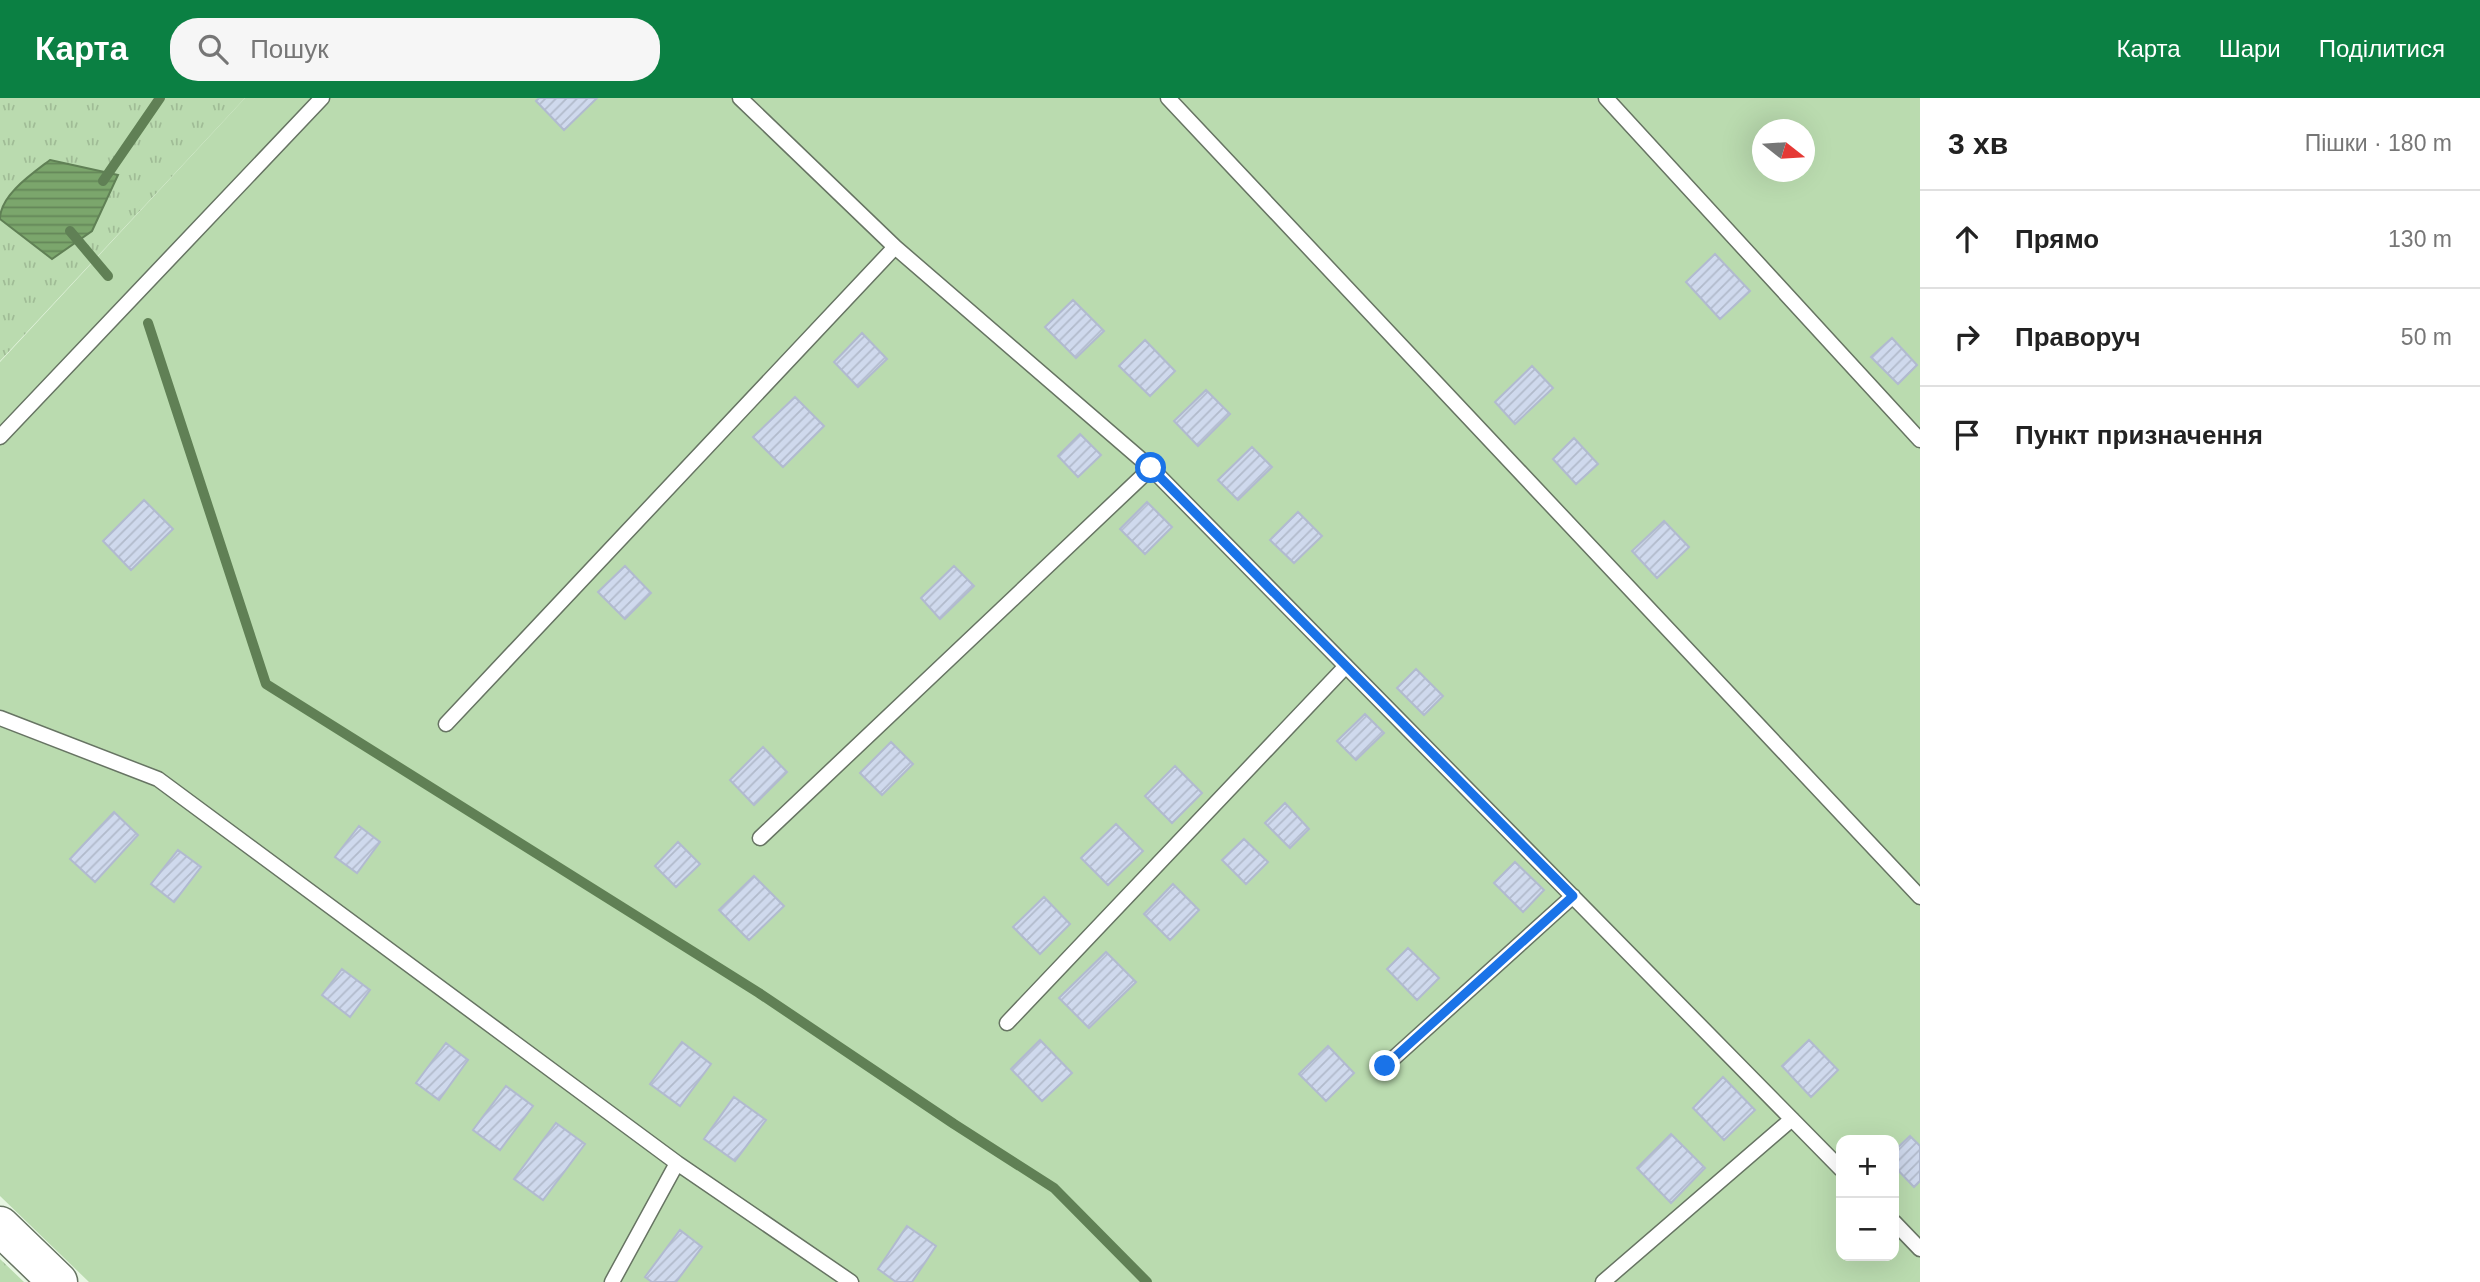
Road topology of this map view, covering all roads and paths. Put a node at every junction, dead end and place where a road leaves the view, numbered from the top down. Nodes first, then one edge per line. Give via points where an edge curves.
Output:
1 (322, 98) edge
2 (740, 98) edge
3 (1168, 98) edge
4 (1606, 98) edge
5 (895, 247) junction
6 (0, 437) edge
7 (1920, 440) edge
8 (1151, 468) junction
9 (1346, 666) junction
10 (0, 718) edge
11 (446, 724) dead end
12 (760, 838) dead end
13 (1573, 896) junction
14 (1920, 897) edge
15 (1007, 1023) dead end
16 (1385, 1066) dead end
17 (1792, 1119) junction
18 (677, 1163) junction
19 (1836, 1164) edge
20 (0, 1226) edge
21 (1899, 1227) edge
22 (1920, 1249) edge
23 (58, 1282) edge
24 (612, 1282) edge
25 (851, 1282) edge
26 (1603, 1282) edge

1 - 6 lane
2 - 5 lane
3 - 14 lane
4 - 7 lane
5 - 8 lane
5 - 11 lane
8 - 9 lane
8 - 12 lane
9 - 13 lane
9 - 15 lane
10 - 18 lane via 158,779
13 - 16 lane
13 - 17 lane
17 - 19 lane
17 - 26 lane
18 - 24 lane
18 - 25 lane
20 - 23 street
21 - 22 lane

